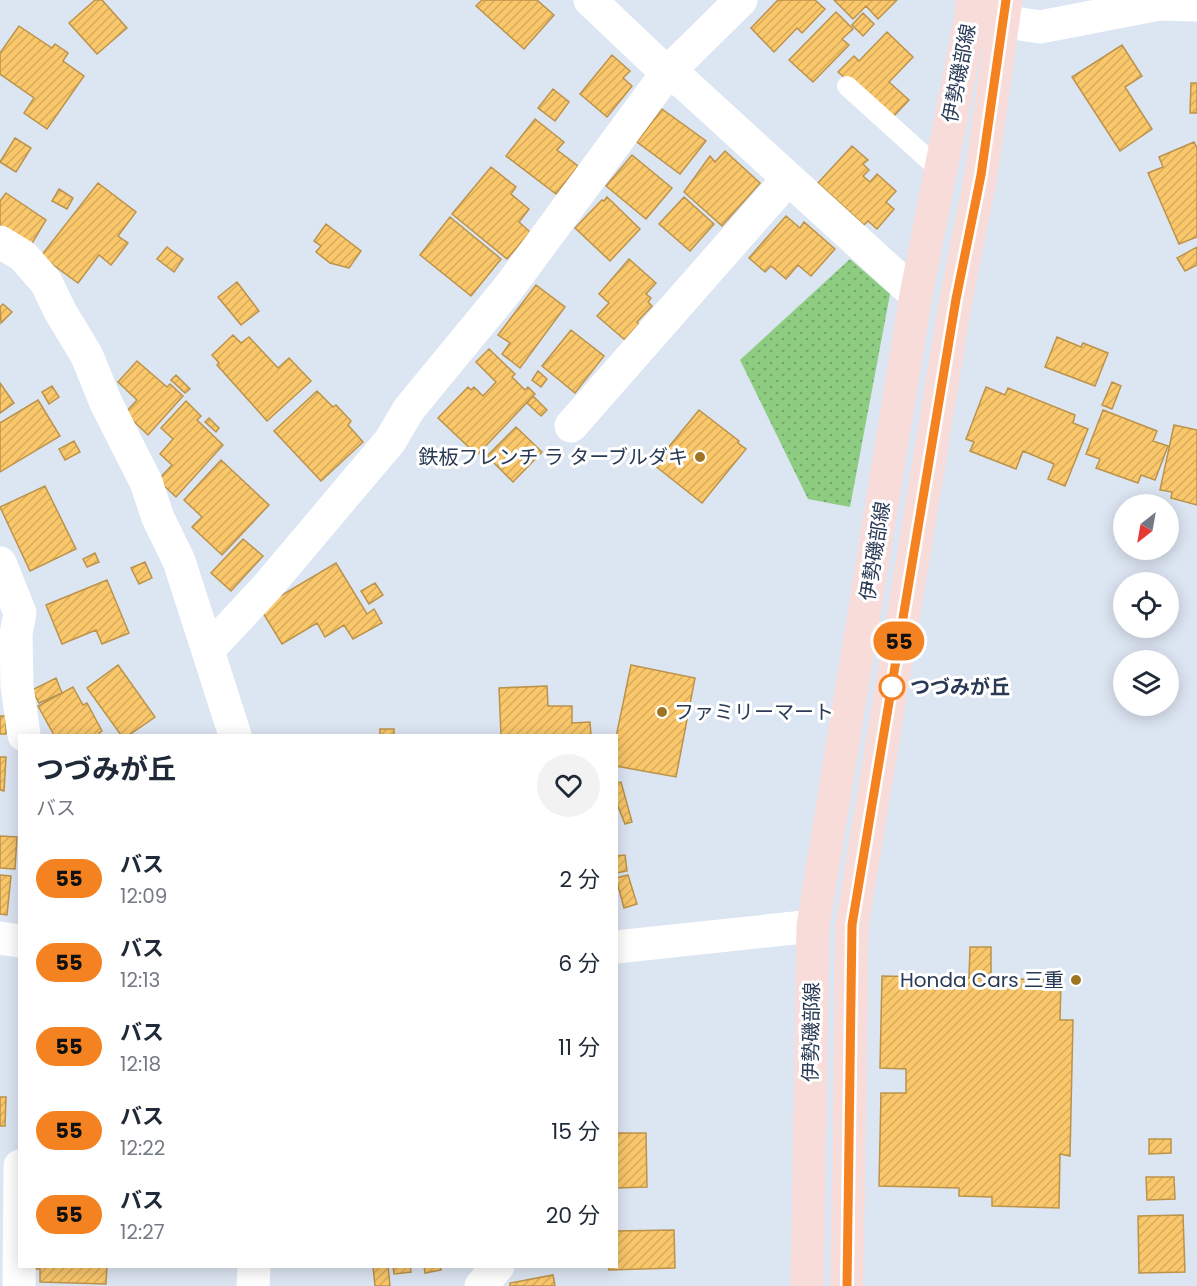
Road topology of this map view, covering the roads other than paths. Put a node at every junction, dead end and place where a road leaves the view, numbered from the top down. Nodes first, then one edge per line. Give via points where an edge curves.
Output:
1 (590, 0) edge
2 (741, 0) edge
3 (1197, 5) edge
4 (965, 6) edge
5 (1004, 10) edge
6 (668, 73) junction
7 (847, 86) dead end
8 (940, 170) junction
9 (788, 179) junction
10 (0, 242) edge
11 (916, 295) junction
12 (571, 426) dead end
13 (0, 563) edge
14 (208, 650) junction
15 (24, 734) edge
16 (235, 734) edge
17 (813, 926) junction
18 (0, 938) edge
19 (18, 941) edge
20 (618, 947) edge
21 (19, 1268) edge
22 (254, 1268) edge
23 (496, 1268) edge
24 (19, 1286) edge
25 (253, 1286) edge
26 (481, 1286) edge
27 (807, 1286) edge
28 (847, 1286) edge

1 - 6 street
2 - 6 street
3 - 5 street via 1159,4 1040,27
4 - 8 main road, 伊勢磯部線
5 - 28 main road, 伊勢磯部線 via 981,175 952,322 852,925
6 - 9 street via 684,83
6 - 14 street via 507,290 409,409 390,441 267,588
7 - 8 lane
8 - 11 main road, 伊勢磯部線
9 - 11 street
9 - 12 street
10 - 14 street via 23,256 46,282 87,356 179,561
11 - 17 main road, 伊勢磯部線
13 - 15 street via 20,613 16,634 17,686
14 - 16 street
17 - 20 street
17 - 27 main road, 伊勢磯部線
18 - 19 street
21 - 24 street
22 - 25 street
23 - 26 street

